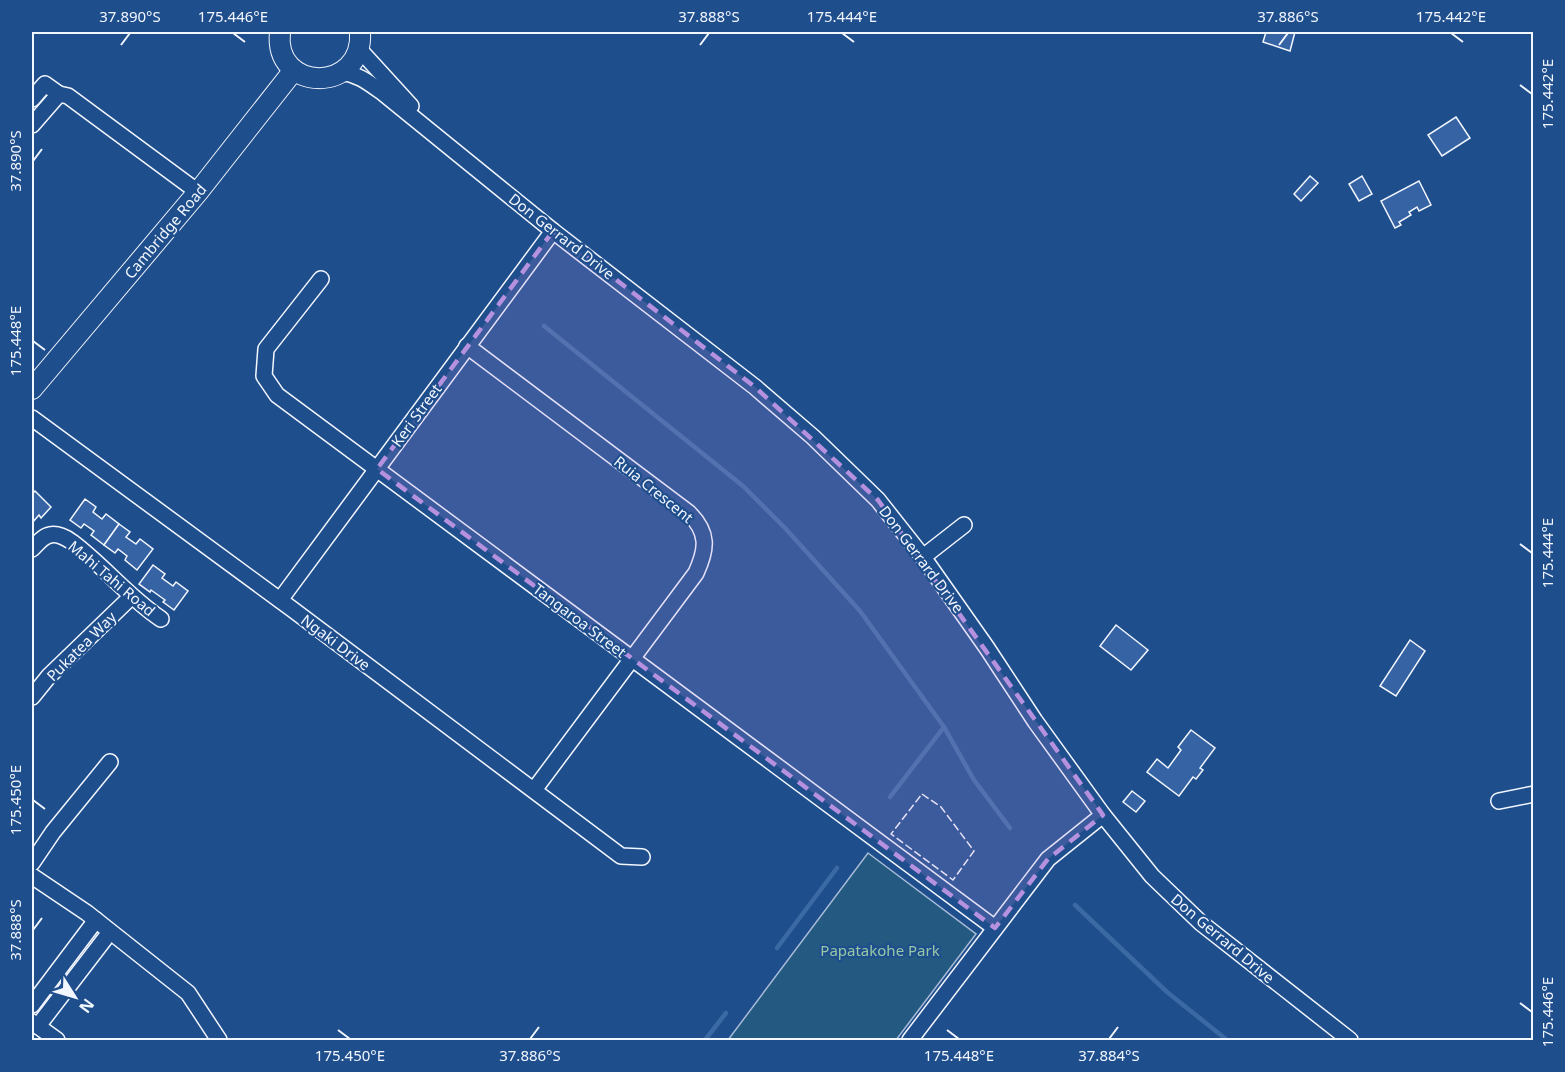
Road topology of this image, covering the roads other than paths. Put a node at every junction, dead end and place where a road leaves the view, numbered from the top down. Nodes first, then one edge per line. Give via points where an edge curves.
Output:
1 (280, 32) edge
2 (360, 40) edge
3 (294, 70) junction
4 (341, 72) junction
5 (59, 94) junction
6 (32, 99) edge
7 (32, 125) edge
8 (435, 134) junction
9 (198, 192) junction
10 (553, 231) junction
11 (321, 279) dead end
12 (467, 346) junction
13 (32, 389) edge
14 (32, 418) edge
15 (377, 469) junction
16 (964, 525) dead end
17 (32, 549) edge
18 (923, 557) junction
19 (131, 597) junction
20 (280, 600) junction
21 (161, 620) dead end
22 (631, 658) junction
23 (32, 697) edge
24 (110, 762) dead end
25 (534, 790) junction
26 (1533, 794) edge
27 (1499, 801) dead end
28 (1103, 815) junction
29 (642, 856) dead end
30 (32, 863) edge
31 (32, 876) edge
32 (96, 920) junction
33 (995, 928) junction
34 (110, 932) junction
35 (32, 1005) edge
36 (35, 1024) edge
37 (57, 1041) edge
38 (219, 1041) edge
39 (910, 1041) edge
40 (1350, 1041) edge

1 - 3 main road via 281,51
2 - 4 main road via 354,60
2 - 8 street, Don Gerrard Drive
3 - 4 main road via 320,79
3 - 9 main road, Cambridge Road
4 - 8 street, Don Gerrard Drive via 362,78
5 - 6 street via 45,84
5 - 7 street
5 - 9 street via 68,96
8 - 10 street, Don Gerrard Drive
9 - 13 main road, Cambridge Road
10 - 12 street, Keri Street
10 - 18 street, Don Gerrard Drive via 755,387 813,437 878,500
11 - 15 street, Tangaroa Street via 266,349 264,376 277,395
12 - 15 street, Keri Street
12 - 22 street, Ruia Crescent via 689,513 701,529 704,555 696,573
14 - 20 street, Ngaki Drive
15 - 20 street, Keri Street
15 - 22 street, Tangaroa Street
16 - 18 street
17 - 19 street, Mahi Tahi Road via 50,535 71,541
18 - 28 street, Don Gerrard Drive
19 - 21 street, Mahi Tahi Road
19 - 23 street, Pukatea Way
20 - 25 street, Ngaki Drive
22 - 25 street, Ruia Crescent
22 - 33 street, Tangaroa Street
24 - 30 street via 52,832
25 - 29 street, Ngaki Drive via 621,856
26 - 27 street
28 - 33 street via 1048,859
28 - 40 street, Don Gerrard Drive via 1152,876 1201,923
31 - 32 street
32 - 34 street
32 - 35 street
33 - 39 street
34 - 36 street
34 - 38 street via 188,993
36 - 37 street

